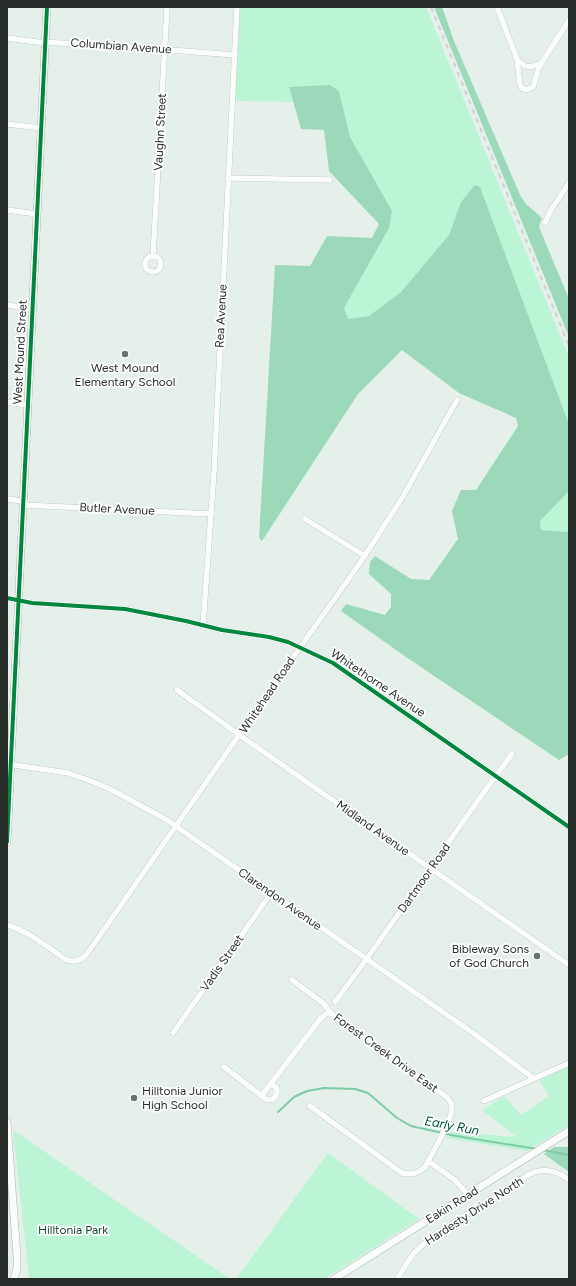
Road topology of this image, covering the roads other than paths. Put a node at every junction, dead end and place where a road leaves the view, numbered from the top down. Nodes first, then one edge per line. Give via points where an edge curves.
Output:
1 (47, 7) edge
2 (167, 7) edge
3 (237, 7) edge
4 (497, 7) edge
5 (569, 20) edge
6 (7, 38) edge
7 (45, 43) junction
8 (164, 49) junction
9 (235, 55) junction
10 (517, 59) junction
11 (541, 63) junction
12 (7, 124) edge
13 (41, 128) junction
14 (228, 178) junction
15 (330, 180) dead end
16 (569, 183) edge
17 (7, 210) edge
18 (37, 214) junction
19 (545, 223) dead end
20 (153, 256) dead end
21 (7, 305) edge
22 (32, 309) junction
23 (456, 400) dead end
24 (7, 402) edge
25 (28, 405) junction
26 (7, 499) edge
27 (23, 503) junction
28 (211, 514) junction
29 (305, 519) dead end
30 (365, 556) junction
31 (7, 598) edge
32 (18, 600) junction
33 (203, 625) junction
34 (300, 647) junction
35 (177, 690) dead end
36 (240, 735) junction
37 (512, 754) dead end
38 (9, 765) edge
39 (495, 776) junction
40 (176, 826) junction
41 (569, 827) edge
42 (7, 842) edge
43 (430, 868) junction
44 (271, 893) junction
45 (7, 925) edge
46 (366, 960) junction
47 (569, 964) edge
48 (292, 980) dead end
49 (335, 1002) dead end
50 (331, 1013) junction
51 (173, 1033) dead end
52 (569, 1063) edge
53 (224, 1067) dead end
54 (533, 1078) junction
55 (271, 1084) junction
56 (262, 1095) junction
57 (484, 1101) dead end
58 (310, 1106) dead end
59 (7, 1122) edge
60 (569, 1131) edge
61 (428, 1161) junction
62 (569, 1180) edge
63 (468, 1195) junction
64 (14, 1279) edge
65 (334, 1279) edge
66 (396, 1279) edge

1 - 7 street, West Mound Street
2 - 8 street, Vaughn Street
3 - 9 street, Rea Avenue
4 - 10 street
5 - 11 street
6 - 7 street, Columbian Avenue
7 - 8 street, Columbian Avenue
7 - 13 street, West Mound Street
8 - 9 street, Columbian Avenue
8 - 20 street, Vaughn Street
9 - 14 street, Rea Avenue
10 - 11 street via 523,66 532,67
10 - 11 street via 520,85 526,90 533,88
12 - 13 street
13 - 18 street, West Mound Street
14 - 15 street
14 - 28 street, Rea Avenue
16 - 19 street
17 - 18 street
18 - 22 street, West Mound Street
21 - 22 street
22 - 25 street, West Mound Street
23 - 30 street, Whitehead Road via 402,498
24 - 25 street
25 - 27 street, West Mound Street
26 - 27 street, Butler Avenue
27 - 28 street, Butler Avenue
27 - 32 street, West Mound Street
28 - 33 street, Rea Avenue
29 - 30 street
30 - 34 street, Whitehead Road
31 - 32 street, Whitethorne Avenue
32 - 33 street, Whitethorne Avenue via 125,609
32 - 38 street, West Mound Street
33 - 34 street, Whitethorne Avenue via 269,637
34 - 36 street, Whitehead Road
34 - 39 street, Whitethorne Avenue via 333,663
35 - 36 street, Midland Avenue
36 - 40 street, Whitehead Road
36 - 43 street, Midland Avenue
37 - 39 street, Dartmoor Road
38 - 40 street, Clarendon Avenue via 68,773 88,780 110,789
38 - 42 street, West Mound Street
39 - 41 street, Whitethorne Avenue
39 - 43 street, Dartmoor Road
40 - 44 street, Clarendon Avenue
40 - 45 street, Whitehead Road via 83,959 76,962 65,960 31,936
43 - 46 street, Dartmoor Road
43 - 47 street, Midland Avenue
44 - 46 street, Clarendon Avenue
44 - 51 street, Vadis Street
46 - 49 street, Dartmoor Road
46 - 54 street, Clarendon Avenue via 473,1033
48 - 50 street, Forest Creek Drive East via 323,1003
50 - 55 street via 320,1018
50 - 61 street, Forest Creek Drive East via 450,1100 452,1108 449,1120
52 - 54 street
53 - 56 street
54 - 57 street
55 - 56 street
55 - 56 street via 277,1088 276,1097 267,1100
58 - 61 street via 402,1173 411,1175 419,1172
59 - 64 street via 17,1256
60 - 63 street, Eakin Road
61 - 63 street via 455,1180
62 - 66 street, Hardesty Drive North via 550,1170 528,1175 429,1239 413,1254
63 - 65 street, Eakin Road

